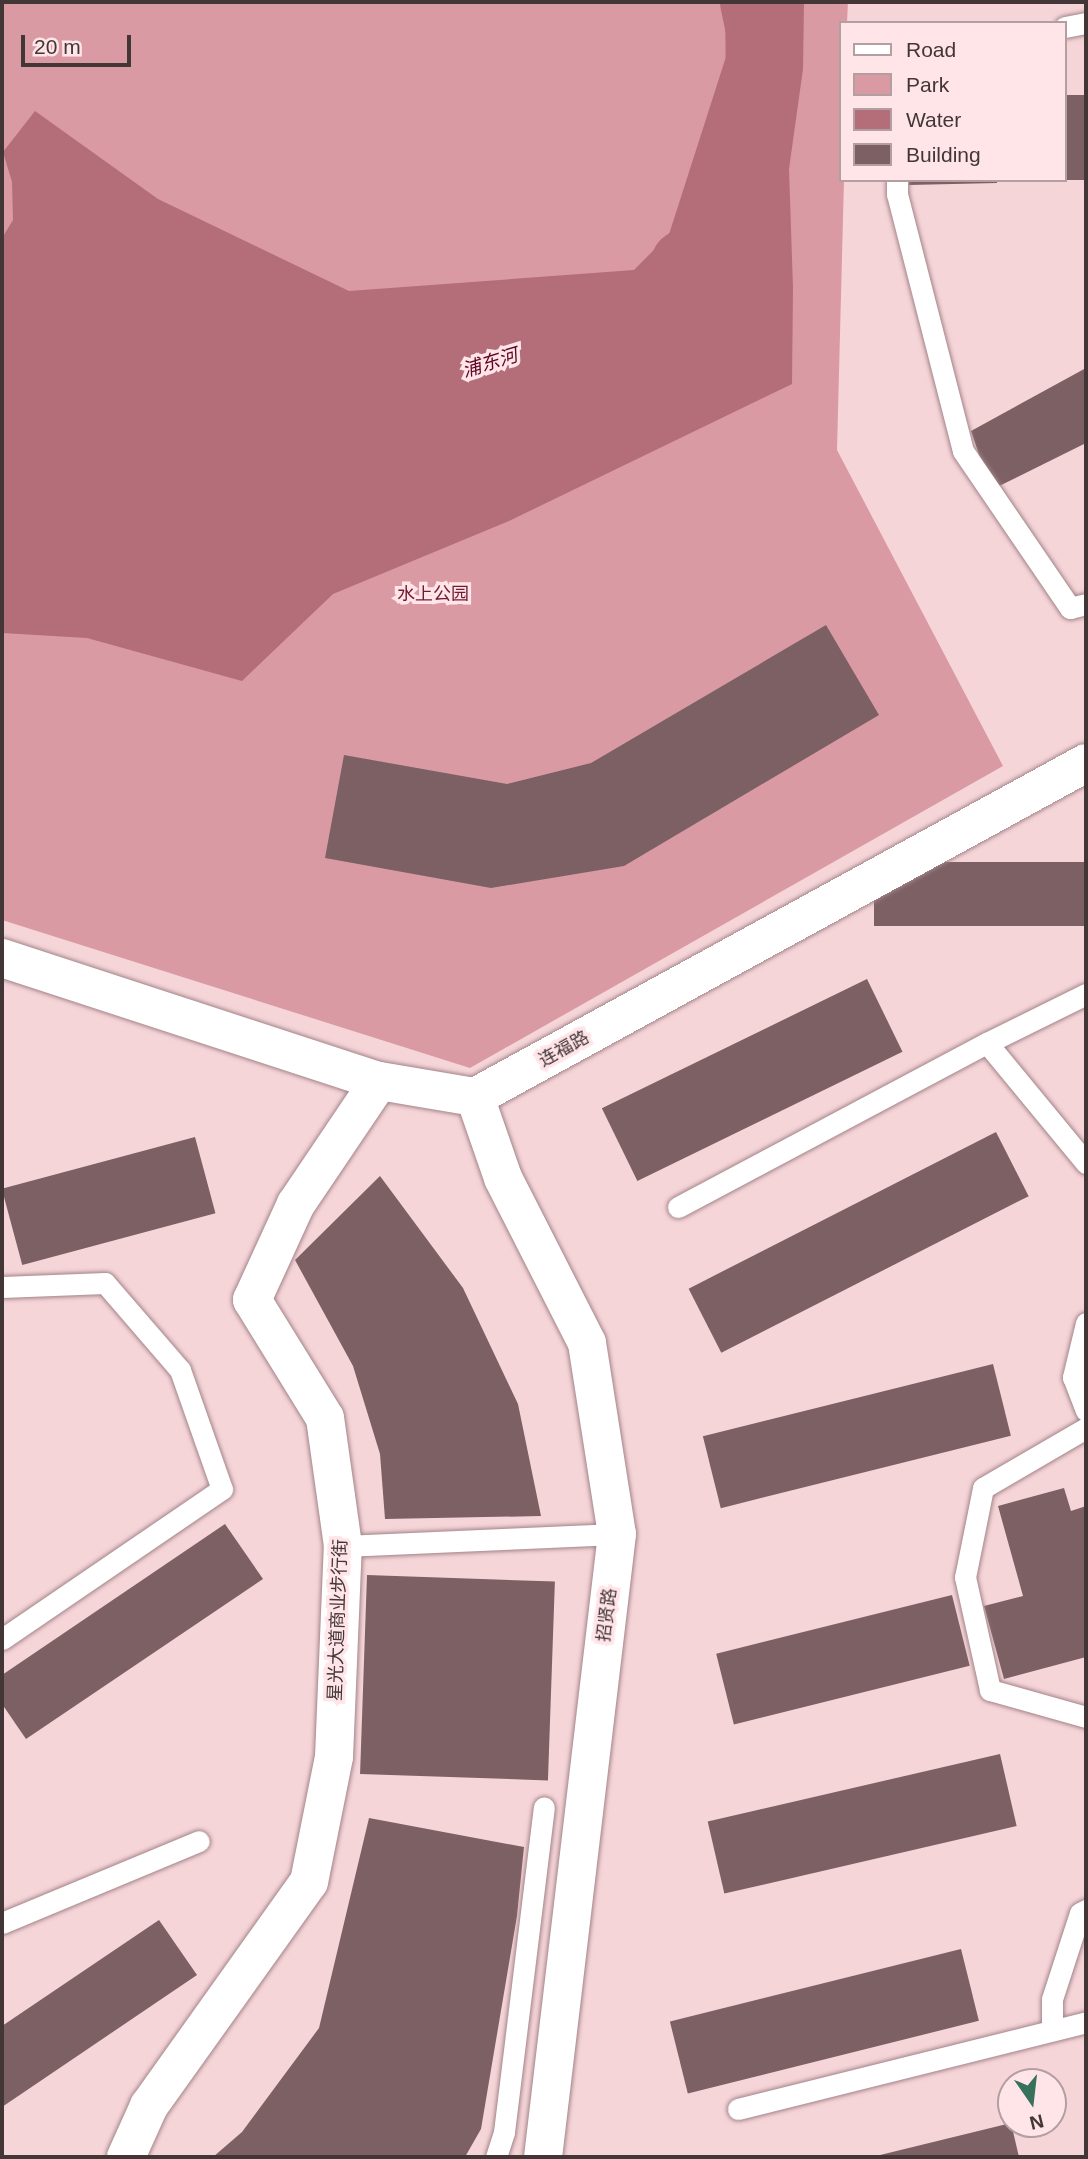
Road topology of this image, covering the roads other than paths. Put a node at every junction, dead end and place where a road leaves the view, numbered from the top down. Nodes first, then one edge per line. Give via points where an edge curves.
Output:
1 (1086, 23) edge
2 (1067, 27) edge
3 (897, 182) edge
4 (1086, 604) edge
5 (1086, 763) edge
6 (2, 958) edge
7 (1086, 994) edge
8 (986, 1043) junction
9 (379, 1081) junction
10 (475, 1097) junction
11 (1086, 1163) edge
12 (678, 1207) dead end
13 (2, 1287) edge
14 (1086, 1323) edge
15 (1086, 1412) edge
16 (1086, 1428) edge
17 (617, 1534) junction
18 (343, 1546) junction
19 (2, 1639) edge
20 (1086, 1717) edge
21 (544, 1807) dead end
22 (199, 1841) dead end
23 (1086, 1910) edge
24 (2, 1923) edge
25 (1086, 2022) edge
26 (1052, 2030) junction
27 (738, 2109) dead end
28 (126, 2157) edge
29 (496, 2157) edge
30 (543, 2157) edge

1 - 2 lane
3 - 4 lane via 962,451 1070,608
5 - 10 street, 连福路
6 - 9 street
7 - 8 lane
8 - 11 lane
8 - 12 lane
9 - 10 street
9 - 18 street, 星光大道商业步行街 via 296,1204 252,1300 325,1418
10 - 17 street, 招贤路 via 503,1178 587,1343
13 - 19 lane via 105,1283 180,1370 222,1489
14 - 15 lane via 1073,1377
16 - 20 lane via 983,1488 965,1577 990,1690
17 - 18 lane
17 - 30 street, 招贤路
18 - 28 street, 星光大道商业步行街 via 334,1757 309,1882 149,2106
21 - 29 lane via 504,2132
22 - 24 lane
23 - 26 lane via 1080,1913 1052,1999
25 - 26 lane
26 - 27 lane

